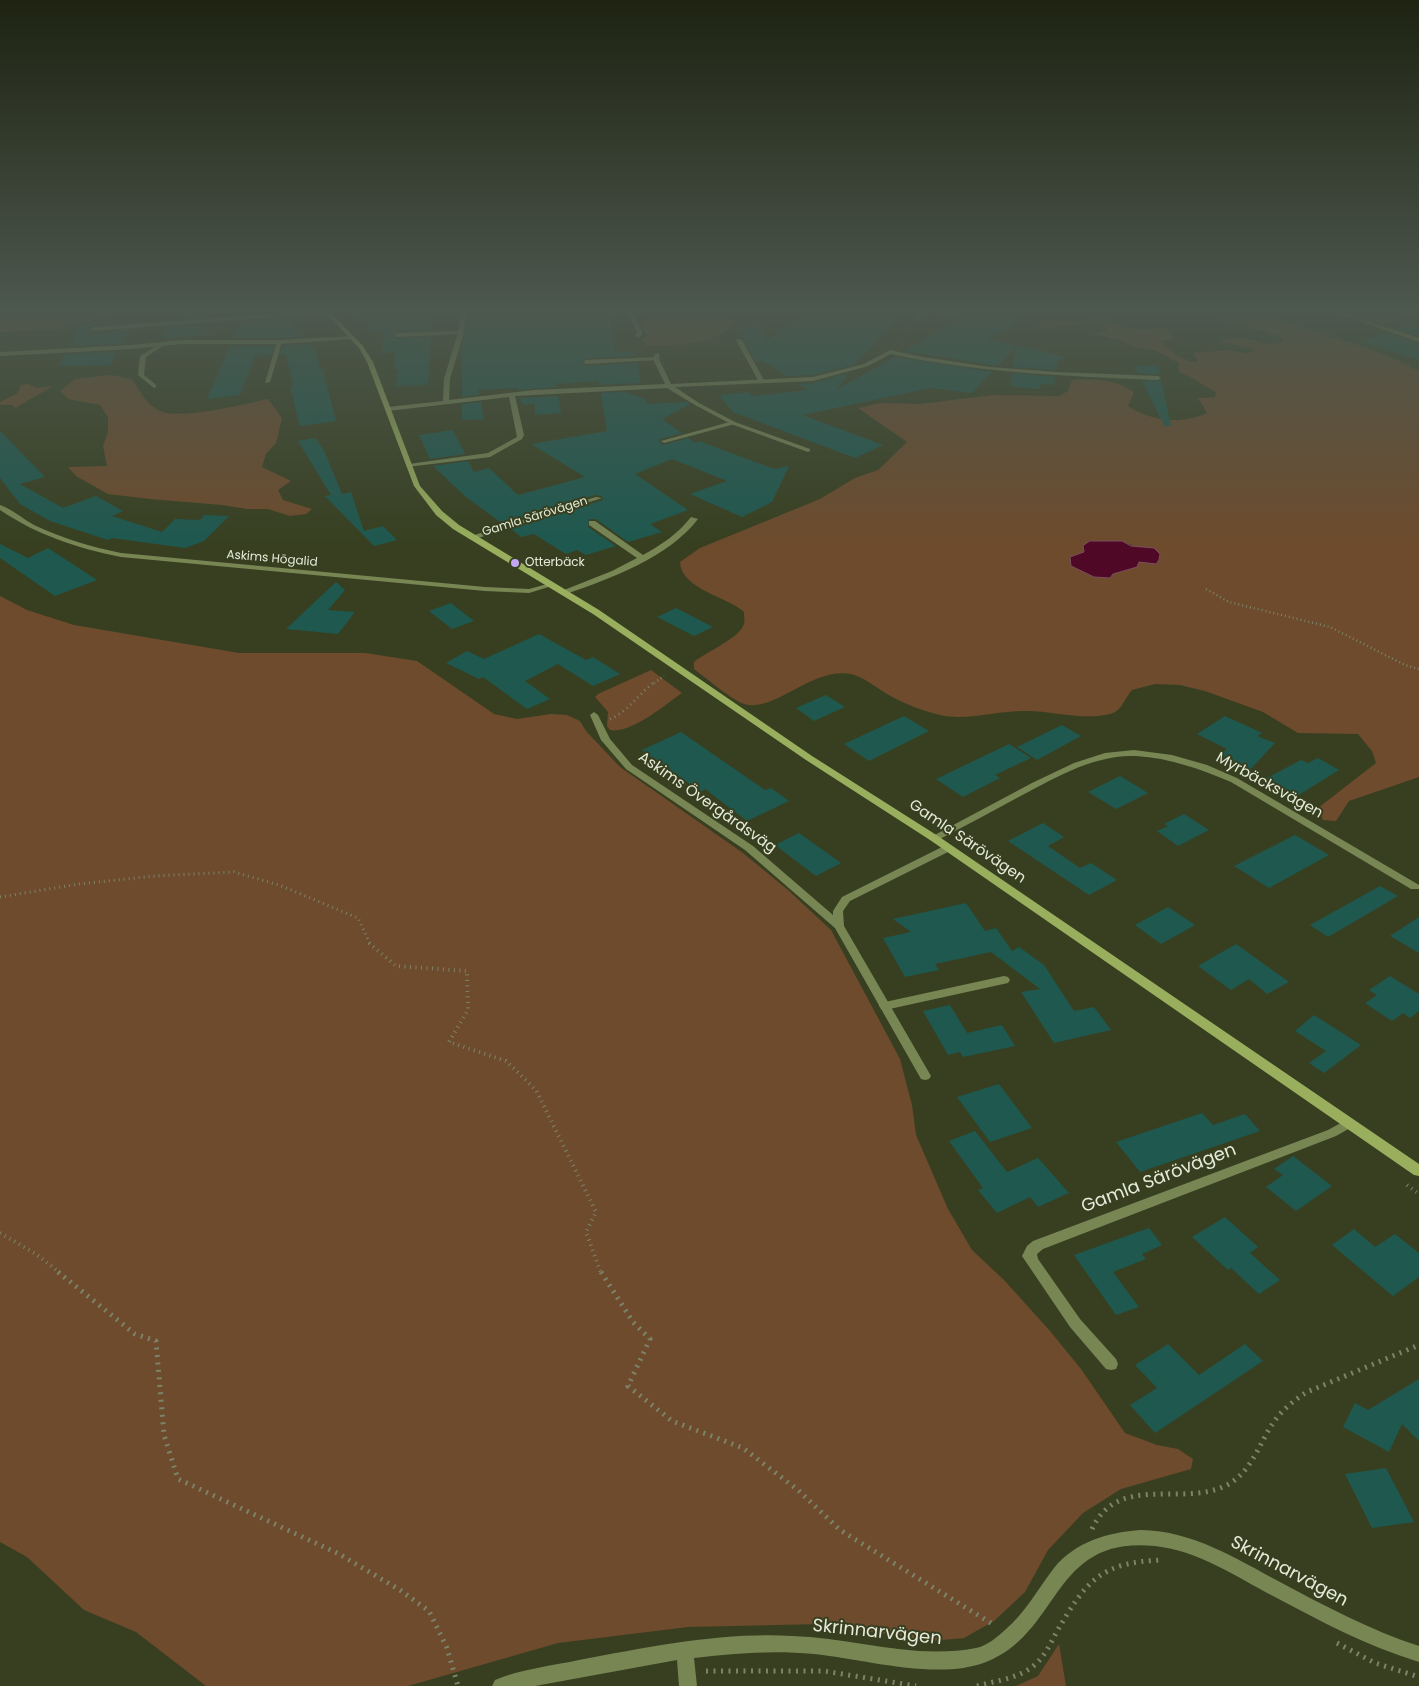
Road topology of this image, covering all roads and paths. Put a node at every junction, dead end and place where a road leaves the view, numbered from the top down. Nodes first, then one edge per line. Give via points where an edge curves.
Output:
1 (380, 388) edge
2 (447, 388) edge
3 (623, 388) edge
4 (671, 388) edge
5 (512, 395) junction
6 (446, 402) junction
7 (388, 410) junction
8 (734, 423) junction
9 (664, 441) dead end
10 (808, 450) dead end
11 (409, 466) junction
12 (598, 498) dead end
13 (0, 508) edge
14 (694, 518) dead end
15 (592, 524) dead end
16 (472, 537) junction
17 (642, 558) junction
18 (551, 585) junction
19 (1206, 589) dead end
20 (563, 592) junction
21 (1419, 669) edge
22 (666, 673) dead end
23 (596, 719) joint
24 (934, 838) junction
25 (948, 848) junction
26 (1415, 887) dead end
27 (0, 897) edge
28 (839, 926) junction
29 (1004, 980) dead end
30 (885, 1006) junction
31 (925, 1076) dead end
32 (1348, 1124) junction
33 (1419, 1171) edge
34 (0, 1233) edge
35 (1419, 1344) edge
36 (1111, 1364) dead end
37 (1094, 1546) junction
38 (1172, 1560) dead end
39 (1012, 1636) junction
40 (1334, 1642) dead end
41 (684, 1649) junction
42 (1419, 1654) edge
43 (1419, 1677) edge
44 (688, 1678) edge
45 (458, 1686) edge
46 (501, 1686) edge
47 (916, 1686) edge
48 (977, 1686) edge

1 - 7 street, Gamla Särövägen
2 - 6 street
3 - 5 street
4 - 8 street
5 - 6 street
5 - 11 street via 520,438 490,455
6 - 7 street
7 - 11 street, Gamla Särövägen
8 - 9 street
8 - 10 street
11 - 16 street, Gamla Särövägen via 417,486 439,513
12 - 16 street, Gamla Särövägen
13 - 18 street, Askims Högalid via 40,532 121,555 495,590 530,591
14 - 17 street via 670,542
15 - 17 street
16 - 18 street, Gamla Särövägen
17 - 20 street
18 - 20 street, Gamla Särövägen
19 - 21 path via 1252,609 1330,627
20 - 24 street, Gamla Särövägen
22 - 23 path via 661,680 646,688 622,714
23 - 28 street, Askims Övergårdsväg via 615,754 628,767 749,848
24 - 25 street, Gamla Särövägen
24 - 26 street, Myrbäcksvägen via 1077,766 1112,755 1151,754 1204,767 1234,780
25 - 28 street via 846,899 838,911
25 - 32 street, Gamla Särövägen
27 - 39 path via 80,884 234,872 279,885 358,918 370,944 396,966 467,971 468,1010 449,1042 506,1061 536,1090 596,1212 586,1232 603,1277 633,1322 650,1339 628,1386 672,1422 743,1448 798,1490 840,1530
28 - 30 street, Askims Övergårdsväg
29 - 30 street
30 - 31 street, Askims Övergårdsväg
32 - 33 street, Gamla Särövägen
32 - 36 street, Gamla Särövägen via 1032,1250 1029,1256 1033,1263 1075,1323
34 - 45 path via 36,1254 135,1334 156,1341 164,1435 178,1480 339,1554 429,1611 447,1648
35 - 37 path via 1294,1400 1280,1414 1239,1476 1227,1485 1205,1492 1148,1494 1110,1505 1094,1519 1090,1534
37 - 39 street, Skrinnarvägen via 1076,1557 1062,1572 1023,1627
37 - 42 street, Skrinnarvägen via 1120,1539 1152,1538 1183,1542 1214,1554 1365,1635
38 - 48 path via 1138,1560 1114,1567 1088,1583 1031,1668
39 - 41 street, Skrinnarvägen via 980,1656 954,1660 921,1661 794,1644
40 - 43 path via 1375,1663
41 - 44 street
41 - 46 street, Skrinnarvägen
44 - 47 path via 824,1671

